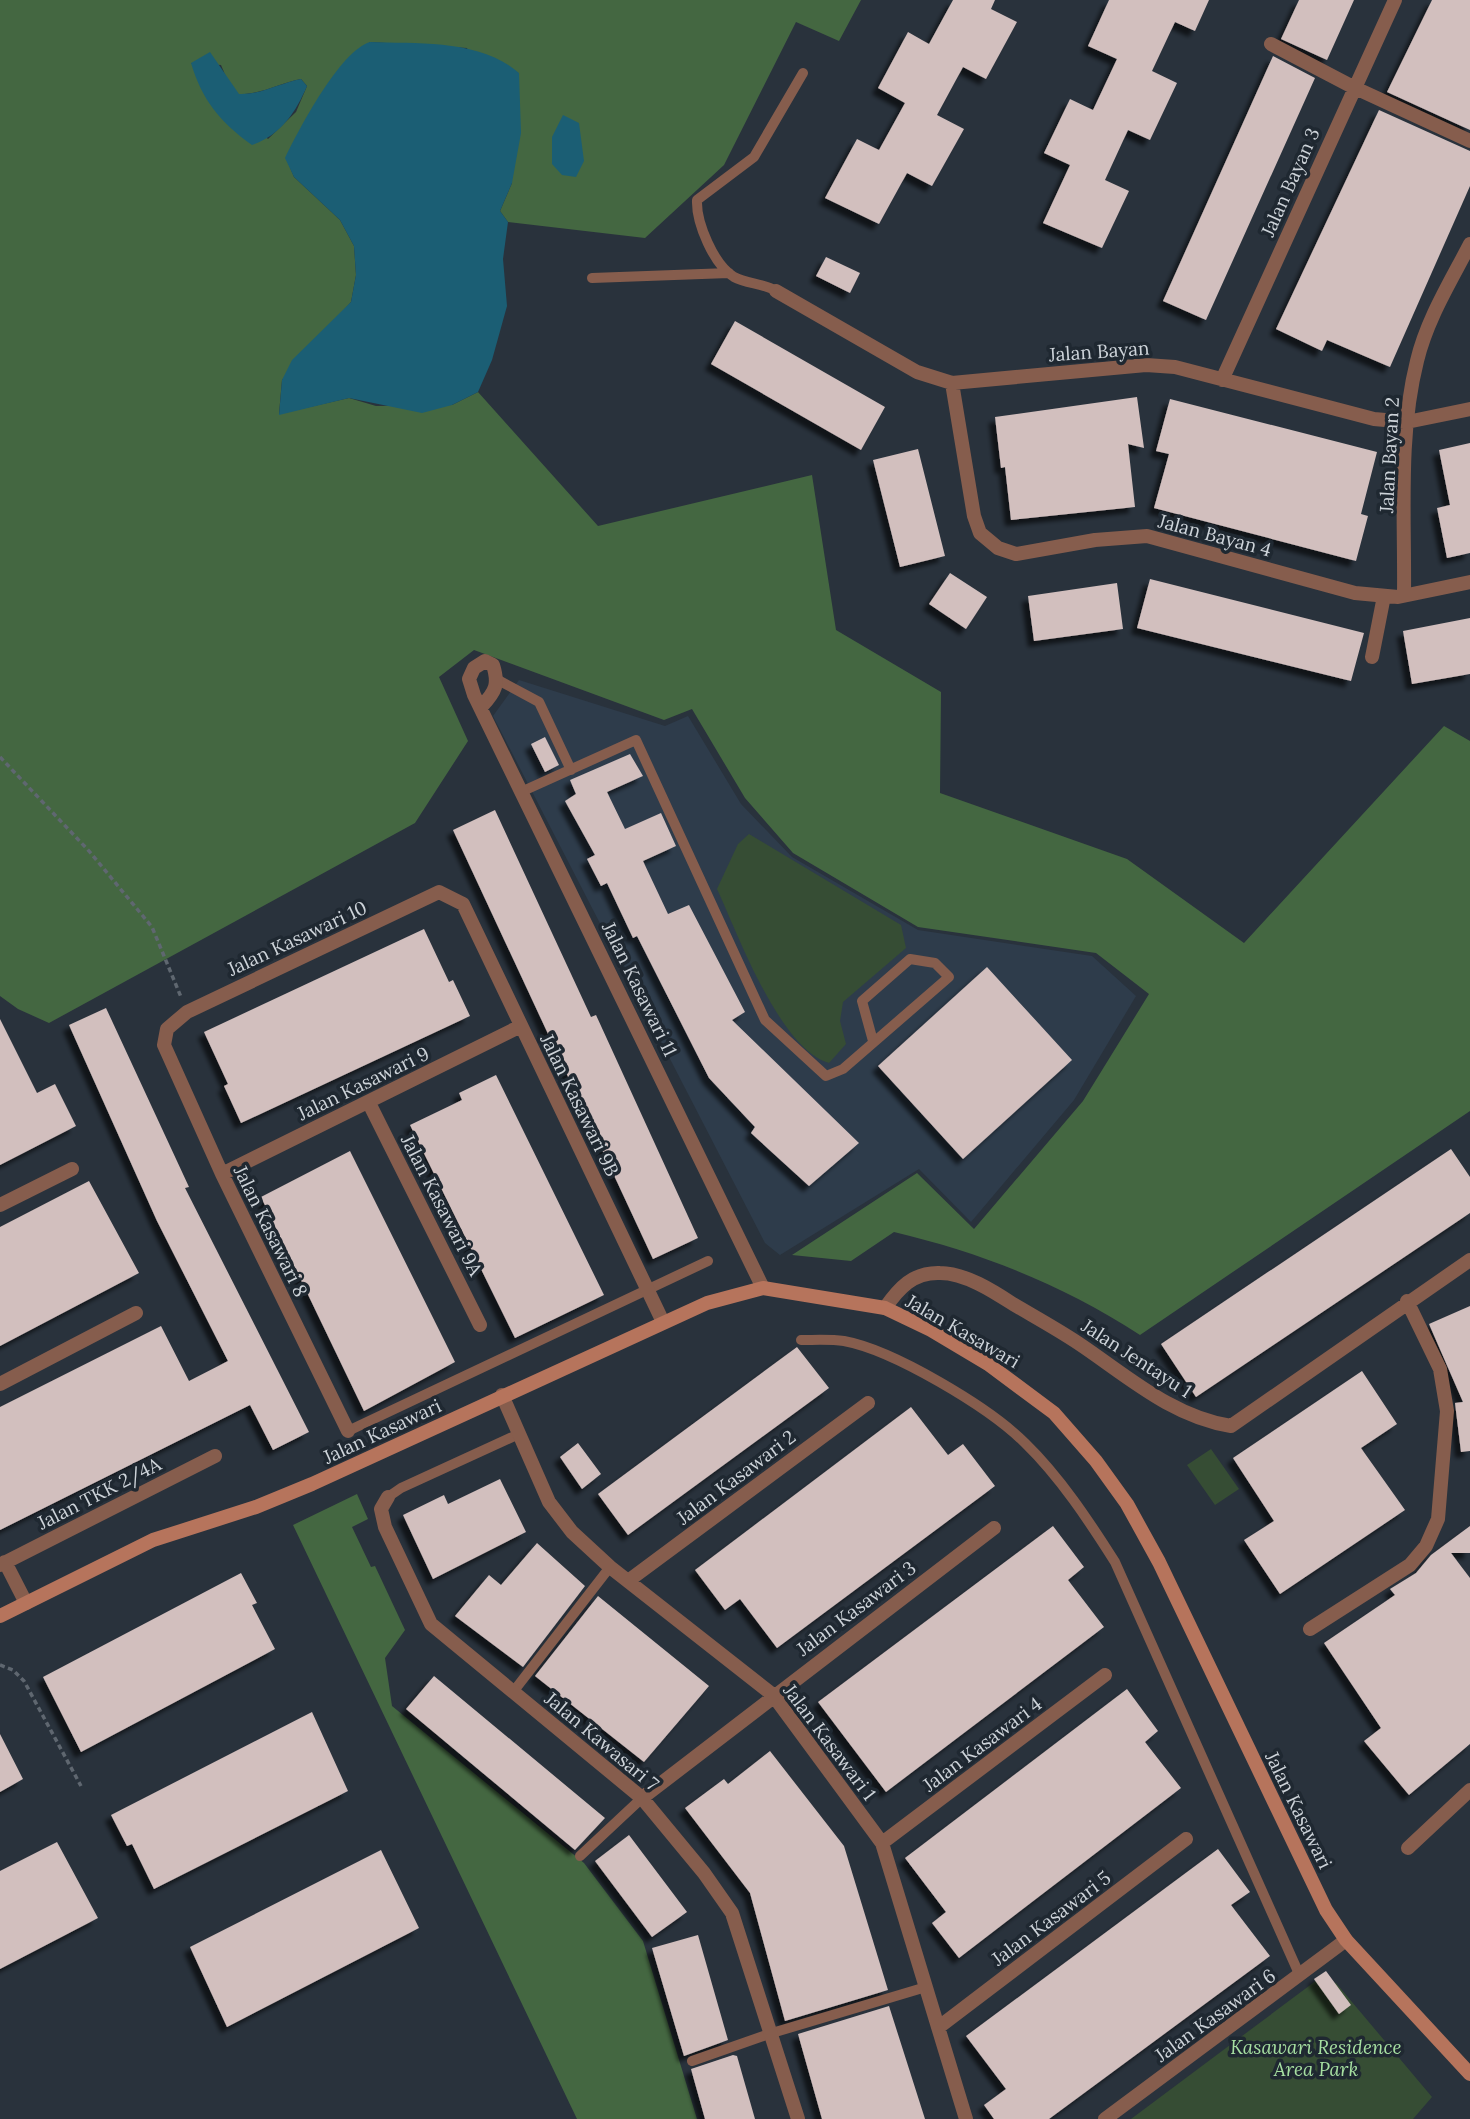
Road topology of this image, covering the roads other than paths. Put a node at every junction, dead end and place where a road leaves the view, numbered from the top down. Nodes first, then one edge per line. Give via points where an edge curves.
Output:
1 (1395, 0) edge
2 (1271, 44) dead end
3 (803, 72) dead end
4 (1353, 87) junction
5 (1470, 141) edge
6 (1470, 244) edge
7 (729, 273) junction
8 (592, 278) dead end
9 (776, 291) joint
10 (1222, 380) junction
11 (952, 383) junction
12 (1470, 409) edge
13 (1407, 422) junction
14 (1470, 582) edge
15 (1404, 595) junction
16 (1384, 596) junction
17 (1372, 657) dead end
18 (498, 680) junction
19 (482, 706) junction
20 (571, 770) junction
21 (523, 791) junction
22 (463, 904) joint
23 (521, 1026) junction
24 (873, 1041) junction
25 (164, 1045) joint
26 (369, 1103) junction
27 (72, 1169) dead end
28 (222, 1174) junction
29 (0, 1205) edge
30 (708, 1261) dead end
31 (1470, 1261) edge
32 (763, 1288) junction
33 (647, 1289) junction
34 (1407, 1301) junction
35 (885, 1308) junction
36 (136, 1313) dead end
37 (663, 1322) junction
38 (480, 1325) dead end
39 (801, 1340) dead end
40 (0, 1384) edge
41 (502, 1395) junction
42 (868, 1404) dead end
43 (348, 1431) joint
44 (519, 1434) junction
45 (215, 1456) dead end
46 (388, 1497) joint
47 (994, 1528) dead end
48 (2, 1560) edge
49 (610, 1567) junction
50 (628, 1581) junction
51 (26, 1603) junction
52 (0, 1616) edge
53 (1310, 1629) dead end
54 (1105, 1675) dead end
55 (513, 1692) junction
56 (773, 1695) junction
57 (1470, 1790) edge
58 (642, 1798) junction
59 (1186, 1839) dead end
60 (882, 1843) junction
61 (1408, 1848) dead end
62 (580, 1857) dead end
63 (1346, 1940) junction
64 (1300, 1976) junction
65 (926, 1987) junction
66 (939, 2027) junction
67 (772, 2033) junction
68 (692, 2061) dead end
69 (1470, 2074) edge
70 (799, 2119) edge
71 (966, 2119) edge
72 (1105, 2119) edge

1 - 4 street, Jalan Bayan 3
2 - 4 street
3 - 7 lane via 754,157 697,200 697,217 717,260
4 - 5 street
4 - 10 street, Jalan Bayan 3
6 - 13 street, Jalan Bayan 2 via 1432,318 1417,360
7 - 8 lane
7 - 9 lane, Jalan Bayan
9 - 11 street, Jalan Bayan via 917,372
10 - 11 street, Jalan Bayan via 1175,367 1146,365
10 - 13 street, Jalan Bayan via 1374,419
11 - 16 street, Jalan Bayan 4 via 974,516 981,533 998,548 1017,554 1147,536 1355,593
12 - 13 street, Jalan Bayan
13 - 15 street, Jalan Bayan 2
14 - 15 street, Jalan Bayan 4
15 - 16 street, Jalan Bayan 4
16 - 17 street
18 - 19 street via 495,692
18 - 19 street, Jalan Kasawari 11 via 493,665 485,662 474,667 469,679
18 - 20 lane via 539,702
19 - 21 street, Jalan Kasawari 11
20 - 21 lane
20 - 24 lane via 636,740 765,1020 826,1076 843,1069
21 - 32 street, Jalan Kasawari 11
22 - 23 street, Jalan Kasawari 9B
22 - 25 street, Jalan Kasawari 10 via 439,892 187,1012 167,1029
23 - 26 street, Jalan Kasawari 9
23 - 33 street, Jalan Kasawari 9B
24 - 24 lane via 863,1001 910,959 935,963 948,977
25 - 28 street, Jalan Kasawari 8
26 - 28 street, Jalan Kasawari 9
26 - 38 street, Jalan Kasawari 9A
27 - 29 street
28 - 43 street, Jalan Kasawari 8
30 - 33 lane
31 - 34 street, Jalan Jentayu 1
32 - 35 street, Jalan Kasawari
32 - 37 street, Jalan Kasawari
33 - 37 street, Jalan Kasawari 9B
33 - 43 lane
34 - 35 street, Jalan Jentayu 1 via 1231,1426 1170,1406 1076,1341 986,1287 943,1272 925,1273 900,1285
34 - 53 street via 1440,1369 1447,1411 1438,1519 1426,1546 1410,1565
35 - 63 street, Jalan Kasawari via 988,1364 1054,1413 1104,1472 1159,1562 1326,1910
36 - 40 street
37 - 41 street, Jalan Kasawari
39 - 64 lane via 843,1341 881,1352 932,1378 1024,1442 1080,1509 1115,1562
41 - 44 street, Jalan Kasawari 1
41 - 51 street, Jalan Kasawari via 312,1484 153,1540
42 - 50 street, Jalan Kasawari 2
44 - 46 lane
44 - 49 street, Jalan Kasawari 1 via 549,1502 572,1532
45 - 48 street, Jalan TKK 2/4A
46 - 55 street, Jalan Kawasari 7 via 381,1509 385,1527 431,1625
47 - 56 street, Jalan Kasawari 3
48 - 51 street
49 - 50 street, Jalan Kasawari 1
49 - 55 lane
50 - 56 street, Jalan Kasawari 1
51 - 52 street, Jalan Kasawari
54 - 60 street, Jalan Kasawari 4
55 - 58 street, Jalan Kawasari 7
56 - 58 street, Jalan Kasawari 3
56 - 60 street, Jalan Kasawari 1
57 - 61 street
58 - 62 lane
58 - 67 street, Jalan Kawasari 7 via 732,1913
59 - 66 street, Jalan Kasawari 5
60 - 65 street, Jalan Kasawari 1
63 - 64 street, Jalan Kasawari 6
63 - 69 street, Jalan Kasawari
64 - 72 street, Jalan Kasawari 6
65 - 66 street, Jalan Kasawari 1
65 - 67 lane
66 - 71 street, Jalan Kasawari 1
67 - 68 lane
67 - 70 street, Jalan Kawasari 7

